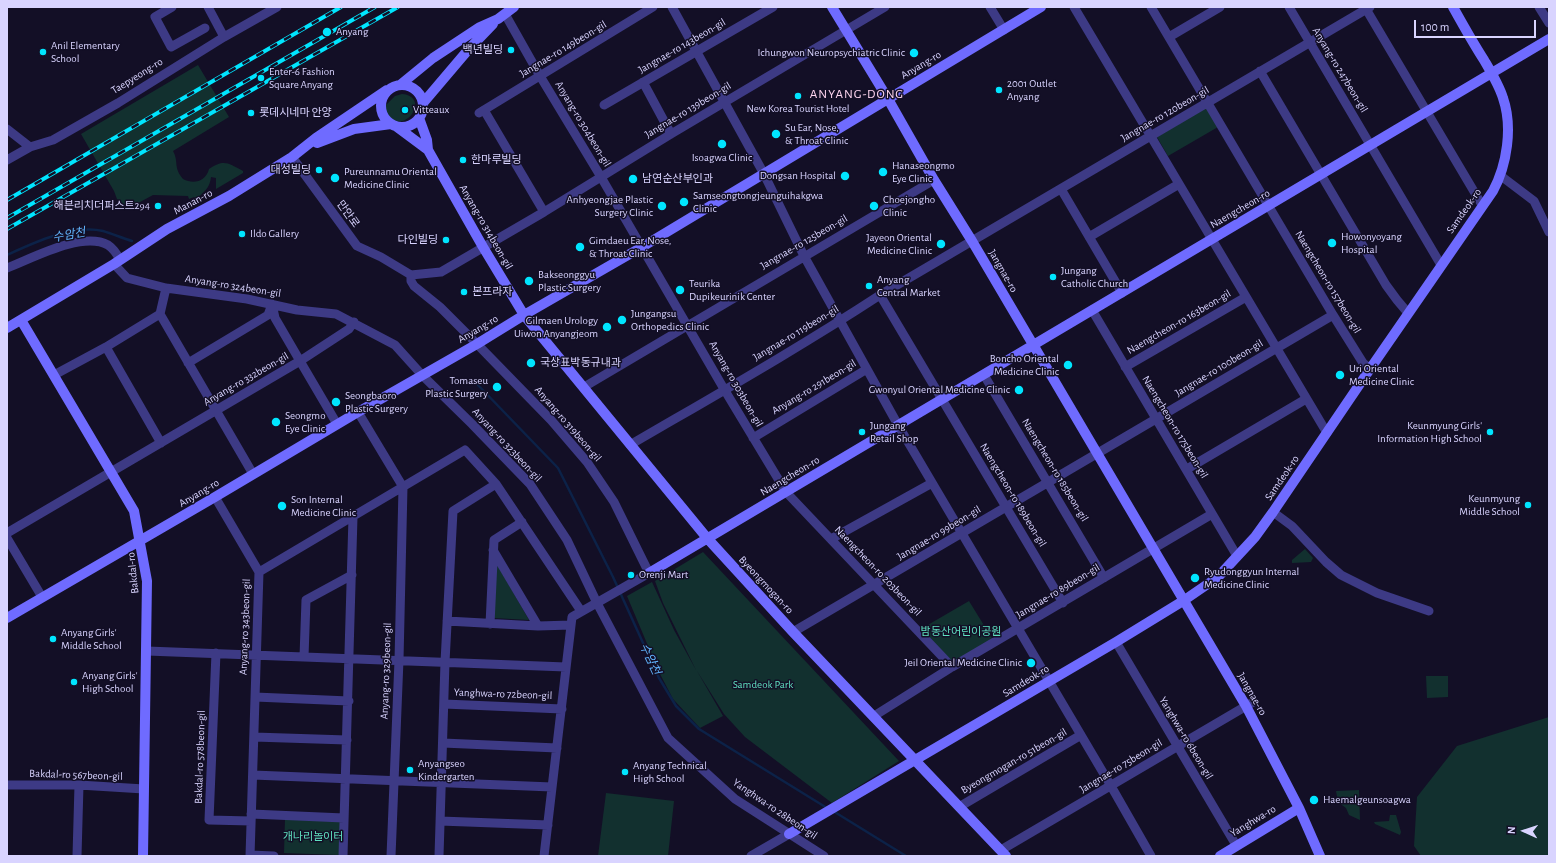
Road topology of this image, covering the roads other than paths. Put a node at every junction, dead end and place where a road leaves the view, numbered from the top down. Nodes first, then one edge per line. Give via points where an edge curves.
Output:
1 (172, 7) edge
2 (208, 7) edge
3 (277, 7) edge
4 (514, 7) edge
5 (654, 7) edge
6 (672, 7) edge
7 (773, 7) edge
8 (828, 7) edge
9 (885, 7) edge
10 (990, 7) edge
11 (1041, 7) edge
12 (1074, 7) edge
13 (1151, 7) edge
14 (1220, 7) edge
15 (1289, 7) edge
16 (1453, 7) edge
17 (1539, 7) edge
18 (1368, 8) edge
19 (834, 10) edge
20 (501, 16) junction
21 (1549, 23) edge
22 (205, 28) dead end
23 (845, 30) junction
24 (1004, 30) junction
25 (224, 37) junction
26 (1169, 37) junction
27 (1549, 39) edge
28 (1309, 42) junction
29 (697, 51) junction
30 (1260, 71) junction
31 (1491, 73) junction
32 (540, 76) junction
33 (643, 82) junction
34 (400, 85) junction
35 (387, 90) junction
36 (888, 99) junction
37 (724, 102) junction
38 (423, 103) junction
39 (1207, 103) junction
40 (604, 105) dead end
41 (1428, 112) junction
42 (419, 118) junction
43 (394, 126) junction
44 (7, 129) edge
45 (671, 134) junction
46 (1151, 136) junction
47 (1371, 145) junction
48 (30, 147) junction
49 (428, 150) junction
50 (295, 154) junction
51 (7, 160) edge
52 (764, 174) junction
53 (1322, 175) junction
54 (1501, 176) junction
55 (601, 177) junction
56 (934, 180) junction
57 (1179, 184) junction
58 (1061, 189) junction
59 (1482, 205) junction
60 (1268, 206) junction
61 (544, 212) junction
62 (1549, 232) edge
63 (1089, 237) junction
64 (1211, 240) junction
65 (972, 241) junction
66 (483, 247) junction
67 (642, 247) junction
68 (804, 256) junction
69 (117, 262) junction
70 (1441, 265) junction
71 (7, 268) edge
72 (411, 275) junction
73 (166, 288) junction
74 (1122, 293) junction
75 (880, 295) junction
76 (1246, 296) junction
77 (272, 304) junction
78 (1092, 310) junction
79 (1408, 313) junction
80 (160, 314) junction
81 (524, 315) junction
82 (1332, 315) junction
83 (22, 320) junction
84 (354, 322) junction
85 (840, 322) junction
86 (688, 325) junction
87 (7, 328) edge
88 (477, 344) junction
89 (1033, 345) junction
90 (106, 347) junction
91 (1276, 348) junction
92 (300, 362) junction
93 (188, 363) junction
94 (1125, 368) junction
95 (867, 369) junction
96 (1370, 369) junction
97 (54, 375) junction
98 (422, 375) junction
99 (984, 375) junction
100 (584, 387) junction
101 (724, 389) junction
102 (1306, 399) junction
103 (942, 400) junction
104 (216, 410) junction
105 (358, 412) junction
106 (1156, 419) junction
107 (337, 424) junction
108 (898, 425) junction
109 (1327, 433) junction
110 (754, 438) junction
111 (161, 443) junction
112 (630, 445) junction
113 (1097, 455) junction
114 (1187, 469) junction
115 (112, 472) junction
116 (253, 474) junction
117 (932, 483) junction
118 (1048, 483) junction
119 (496, 484) junction
120 (402, 487) junction
121 (786, 492) junction
122 (215, 498) junction
123 (1007, 507) junction
124 (1273, 512) junction
125 (1212, 514) junction
126 (353, 517) junction
127 (522, 522) junction
128 (7, 533) edge
129 (962, 534) junction
130 (7, 538) edge
131 (707, 538) junction
132 (831, 539) junction
133 (141, 541) junction
134 (1152, 548) junction
135 (493, 550) junction
136 (1237, 556) junction
137 (259, 572) junction
138 (649, 573) junction
139 (352, 575) junction
140 (1104, 578) junction
141 (876, 585) junction
142 (42, 598) junction
143 (1183, 600) junction
144 (597, 603) junction
145 (1063, 603) junction
146 (581, 611) junction
147 (1429, 611) dead end
148 (7, 618) edge
149 (447, 621) junction
150 (490, 624) junction
151 (571, 625) junction
152 (538, 626) junction
153 (1018, 629) junction
154 (793, 632) junction
155 (1116, 642) junction
156 (147, 651) junction
157 (216, 654) junction
158 (256, 656) junction
159 (304, 657) junction
160 (349, 658) junction
161 (399, 660) junction
162 (445, 662) junction
163 (566, 667) junction
164 (952, 667) junction
165 (1049, 682) junction
166 (255, 697) junction
167 (349, 701) junction
168 (444, 704) junction
169 (1250, 704) junction
170 (562, 709) junction
171 (874, 716) junction
172 (1081, 735) junction
173 (254, 737) junction
174 (347, 740) junction
175 (443, 743) junction
176 (1177, 746) junction
177 (557, 748) junction
178 (915, 761) junction
179 (253, 775) junction
180 (346, 779) junction
181 (393, 781) junction
182 (442, 782) junction
183 (7, 785) edge
184 (79, 785) junction
185 (1111, 786) junction
186 (552, 787) junction
187 (144, 789) junction
188 (959, 807) junction
189 (1299, 808) junction
190 (251, 818) junction
191 (344, 818) junction
192 (440, 821) junction
193 (548, 824) junction
194 (789, 834) junction
195 (1236, 845) junction
196 (1004, 853) edge
197 (250, 855) edge
198 (77, 856) edge
199 (143, 856) edge
200 (274, 856) edge
201 (343, 856) edge
202 (391, 856) edge
203 (439, 856) edge
204 (544, 856) edge
205 (751, 856) edge
206 (824, 856) edge
207 (1151, 856) edge
208 (1220, 856) edge
209 (1320, 856) edge

1 - 22 street via 155,17 171,47
2 - 25 street
3 - 25 street, Taepyeong-ro
4 - 20 street
5 - 32 street, Jangnae-ro 149beon-gil
6 - 29 street, Anyang-ro 291beon-gil
7 - 29 street, Jangnae-ro 143beon-gil
8 - 19 street, Jangnae-ro
9 - 23 street, Jangnae-ro 139beon-gil
10 - 24 street
11 - 24 street, Anyang-ro
12 - 46 street, Naengcheon-ro 163beon-gil
13 - 26 street, Naengcheon-ro 157beon-gil
14 - 26 street
15 - 28 street, Anyang-ro 247beon-gil
16 - 31 street, Samdeok-ro
17 - 21 street
18 - 28 street, Jangnae-ro 120beon-gil
18 - 41 street
19 - 23 street, Jangnae-ro
20 - 32 street, Anyang-ro 304beon-gil
20 - 34 street via 433,58
20 - 38 street via 476,40
23 - 36 street, Jangnae-ro
23 - 37 street, Jangnae-ro 139beon-gil
24 - 36 street, Anyang-ro
25 - 48 street, Taepyeong-ro via 53,140
26 - 39 street, Naengcheon-ro 157beon-gil
27 - 31 street, Naengcheon-ro
28 - 30 street, Jangnae-ro 120beon-gil
28 - 47 street, Anyang-ro 247beon-gil
29 - 33 street, Jangnae-ro 143beon-gil
29 - 37 street, Anyang-ro 291beon-gil
30 - 39 street, Jangnae-ro 120beon-gil
30 - 53 street
31 - 41 street, Naengcheon-ro
31 - 54 street, Samdeok-ro via 1504,99 1508,125
32 - 55 street, Anyang-ro 304beon-gil
32 - 61 street, Jangnae-ro 149beon-gil via 482,112
33 - 40 street, Jangnae-ro 143beon-gil
33 - 45 street
34 - 35 street
34 - 38 street via 415,89
35 - 43 street via 380,104 381,112
35 - 50 street, Manan-ro
36 - 52 street, Anyang-ro
36 - 56 street, Jangnae-ro
37 - 45 street, Jangnae-ro 139beon-gil
37 - 52 street, Anyang-ro 291beon-gil
38 - 42 street
39 - 46 street, Jangnae-ro 120beon-gil
39 - 60 street, Naengcheon-ro 157beon-gil
41 - 47 street, Naengcheon-ro
41 - 59 street
42 - 43 street via 406,127
42 - 49 street
43 - 49 street
43 - 50 street via 354,129
44 - 48 street
45 - 55 street, Jangnae-ro 139beon-gil
46 - 57 street, Naengcheon-ro 163beon-gil
46 - 58 street, Jangnae-ro 120beon-gil
47 - 53 street, Naengcheon-ro
47 - 70 street, Anyang-ro 247beon-gil
48 - 51 street, Taepyeong-ro
49 - 66 street, Anyang-ro 314beon-gil
50 - 69 street, Manan-ro via 229,196 167,229
50 - 72 street, 만안로 via 357,246
52 - 67 street, Anyang-ro
52 - 68 street, Anyang-ro 291beon-gil
53 - 60 street, Naengcheon-ro
53 - 79 street via 1386,285
54 - 59 street, Samdeok-ro
54 - 62 street via 1534,201
55 - 61 street, Jangnae-ro 139beon-gil
55 - 67 street, Anyang-ro 304beon-gil
56 - 65 street, Jangnae-ro
56 - 68 street, Jangnae-ro 125beon-gil
57 - 63 street
57 - 64 street, Naengcheon-ro 163beon-gil
58 - 63 street
58 - 65 street, Jangnae-ro 120beon-gil
59 - 70 street, Samdeok-ro
60 - 64 street, Naengcheon-ro
60 - 82 street, Naengcheon-ro 157beon-gil
61 - 66 street, Jangnae-ro 139beon-gil
63 - 74 street
64 - 74 street, Naengcheon-ro
64 - 76 street, Naengcheon-ro 163beon-gil
65 - 75 street, Jangnae-ro 119beon-gil
65 - 89 street, Jangnae-ro
66 - 72 street, Jangnae-ro 139beon-gil via 441,272
66 - 81 street, Anyang-ro 314beon-gil
67 - 81 street, Anyang-ro
67 - 86 street, Anyang-ro 303beon-gil
68 - 85 street, Anyang-ro 291beon-gil
68 - 86 street, Jangnae-ro 125beon-gil
69 - 71 street, Anyang-ro 324beon-gil via 114,250 108,245 94,241 79,241
69 - 73 street, Anyang-ro 324beon-gil via 127,278
69 - 83 street, Manan-ro
70 - 79 street, Samdeok-ro
72 - 88 street, Anyang-ro 319beon-gil via 414,286 440,307
73 - 77 street, Anyang-ro 324beon-gil
73 - 80 street
74 - 78 street, Naengcheon-ro
75 - 85 street, Jangnae-ro 119beon-gil
75 - 103 street
76 - 91 street, Naengcheon-ro 163beon-gil
76 - 94 street, Naengcheon-ro 163beon-gil
77 - 84 street, Anyang-ro 324beon-gil via 336,314
77 - 92 street via 275,318
77 - 93 street via 268,315
78 - 89 street, Naengcheon-ro
78 - 94 street, Naengcheon-ro 175beon-gil
79 - 96 street, Samdeok-ro
80 - 90 street
80 - 93 street
81 - 88 street, Anyang-ro
81 - 100 street, Byeongmogan-ro
82 - 91 street, Jangnae-ro 100beon-gil
82 - 96 street, Naengcheon-ro 157beon-gil via 1363,363
83 - 87 street, Manan-ro
83 - 97 street, Bakdal-ro
84 - 92 street via 349,329
84 - 98 street, Anyang-ro 324beon-gil via 395,345
85 - 95 street, Anyang-ro 291beon-gil
85 - 101 street, Jangnae-ro 119beon-gil
86 - 100 street, Jangnae-ro 125beon-gil
86 - 101 street, Anyang-ro 303beon-gil
88 - 98 street, Anyang-ro
88 - 138 street, Anyang-ro 319beon-gil via 551,420 587,462 614,502
89 - 99 street, Naengcheon-ro
89 - 113 street, Jangnae-ro
90 - 97 street
90 - 111 street
91 - 102 street, Naengcheon-ro 163beon-gil
91 - 106 street, Jangnae-ro 100beon-gil
92 - 104 street, Anyang-ro 332beon-gil
92 - 107 street, Anyang-ro 332beon-gil
93 - 104 street
94 - 106 street, Naengcheon-ro 175beon-gil
95 - 108 street, Anyang-ro 291beon-gil
95 - 110 street, Anyang-ro 291beon-gil
96 - 109 street, Samdeok-ro
97 - 115 street, Bakdal-ro
98 - 105 street, Anyang-ro
98 - 144 street, Anyang-ro 323beon-gil via 530,484 567,540
99 - 103 street, Naengcheon-ro
99 - 118 street, Naengcheon-ro 185beon-gil
100 - 112 street, Byeongmogan-ro
101 - 110 street, Anyang-ro 303beon-gil
101 - 112 street, Jangnae-ro 119beon-gil
102 - 109 street, Naengcheon-ro 163beon-gil
102 - 114 street
103 - 108 street, Naengcheon-ro
103 - 123 street, Naengcheon-ro 189beon-gil
104 - 111 street, Anyang-ro 332beon-gil
104 - 116 street
105 - 107 street, Anyang-ro
105 - 120 street
106 - 113 street, Jangnae-ro 100beon-gil
106 - 114 street, Naengcheon-ro 175beon-gil
107 - 116 street, Anyang-ro
108 - 117 street, Anyang-ro 291beon-gil
108 - 121 street, Naengcheon-ro
109 - 124 street, Samdeok-ro
110 - 121 street, Anyang-ro 303beon-gil
111 - 115 street, Anyang-ro 332beon-gil
112 - 131 street, Byeongmogan-ro
113 - 118 street, Jangnae-ro 99beon-gil
113 - 134 street, Jangnae-ro
114 - 125 street, Naengcheon-ro 175beon-gil
115 - 128 street, Anyang-ro 332beon-gil
115 - 133 street, Bakdal-ro via 134,511
116 - 122 street, Anyang-ro
117 - 129 street, Anyang-ro 291beon-gil
117 - 132 street
118 - 123 street, Jangnae-ro 99beon-gil
118 - 140 street, Naengcheon-ro 185beon-gil
119 - 120 street via 465,450
119 - 127 street
119 - 149 street via 453,511
120 - 126 street
120 - 161 street, Anyang-ro 329beon-gil
121 - 131 street, Naengcheon-ro
121 - 132 street, Naengcheon-ro 203beon-gil
122 - 133 street, Anyang-ro
122 - 137 street, Anyang-ro 343beon-gil
123 - 129 street, Jangnae-ro 99beon-gil
123 - 145 street, Naengcheon-ro 189beon-gil
124 - 136 street, Samdeok-ro
124 - 147 street via 1292,526 1341,575 1377,593
125 - 134 street
125 - 136 street, Naengcheon-ro 175beon-gil
126 - 137 street
126 - 139 street
127 - 135 street via 494,540
127 - 146 street
129 - 141 street, Jangnae-ro 99beon-gil
129 - 153 street, Anyang-ro 291beon-gil
130 - 142 street
131 - 138 street, Naengcheon-ro
131 - 154 street, Byeongmogan-ro
132 - 141 street, Naengcheon-ro 203beon-gil
133 - 142 street, Anyang-ro
133 - 156 street, Bakdal-ro via 148,581
134 - 140 street, Jangnae-ro 89beon-gil
134 - 143 street, Jangnae-ro
135 - 150 street
135 - 152 street
136 - 143 street, Samdeok-ro via 1218,577
137 - 158 street, Anyang-ro 343beon-gil
138 - 144 street, Yanghwa-ro 72beon-gil
139 - 159 street via 306,600
139 - 160 street
140 - 145 street, Jangnae-ro 89beon-gil
141 - 154 street, Jangnae-ro 99beon-gil
141 - 164 street, Naengcheon-ro 203beon-gil
142 - 148 street, Anyang-ro
143 - 155 street, Samdeok-ro
143 - 169 street, Jangnae-ro
144 - 146 street, Yanghwa-ro 72beon-gil
144 - 194 street, Yanghwa-ro 28beon-gil via 668,738 735,799
145 - 153 street, Jangnae-ro 89beon-gil
146 - 151 street, Yanghwa-ro 72beon-gil via 572,617
149 - 150 street
149 - 162 street
150 - 152 street
151 - 152 street
151 - 163 street, Yanghwa-ro 72beon-gil
153 - 164 street, Jangnae-ro 89beon-gil
153 - 165 street, Anyang-ro 291beon-gil
154 - 171 street, Byeongmogan-ro
155 - 165 street, Samdeok-ro
155 - 176 street, Yanghwa-ro 6beon-gil
156 - 157 street
156 - 187 street, Bakdal-ro
157 - 158 street
157 - 190 street, Bakdal-ro 578beon-gil via 209,820
158 - 159 street
158 - 166 street, Anyang-ro 343beon-gil
159 - 160 street
160 - 161 street
160 - 167 street
161 - 162 street
161 - 181 street, Anyang-ro 329beon-gil
162 - 163 street
162 - 168 street
163 - 170 street, Yanghwa-ro 72beon-gil
164 - 171 street, Jangnae-ro 89beon-gil
165 - 172 street, Anyang-ro 291beon-gil
165 - 178 street, Samdeok-ro
166 - 167 street
166 - 173 street, Anyang-ro 343beon-gil
167 - 174 street
168 - 170 street, Yanghwa-ro 72beon-gil
168 - 175 street
169 - 176 street, Jangnae-ro 75beon-gil
169 - 189 street, Jangnae-ro
170 - 177 street, Yanghwa-ro 72beon-gil
171 - 178 street, Byeongmogan-ro
172 - 185 street, Anyang-ro 291beon-gil
172 - 188 street, Byeongmogan-ro 51beon-gil
173 - 174 street
173 - 179 street, Anyang-ro 343beon-gil
174 - 180 street
175 - 177 street
175 - 182 street
176 - 185 street, Jangnae-ro 75beon-gil
176 - 195 street, Yanghwa-ro 6beon-gil
177 - 186 street, Yanghwa-ro 72beon-gil
178 - 188 street, Byeongmogan-ro
178 - 194 street, Samdeok-ro
179 - 180 street
179 - 190 street, Anyang-ro 343beon-gil
180 - 181 street
180 - 191 street
181 - 182 street
181 - 202 street, Anyang-ro 329beon-gil
182 - 186 street
182 - 192 street
183 - 184 street, Bakdal-ro 567beon-gil
184 - 187 street, Bakdal-ro 567beon-gil
184 - 198 street
185 - 196 street, Jangnae-ro 75beon-gil
185 - 207 street, Anyang-ro 291beon-gil
186 - 193 street, Yanghwa-ro 72beon-gil
187 - 199 street, Bakdal-ro
188 - 196 street, Byeongmogan-ro
189 - 195 street, Yanghwa-ro
189 - 209 street, Jangnae-ro
190 - 191 street
190 - 197 street, Anyang-ro 343beon-gil
191 - 201 street
192 - 193 street
192 - 203 street
193 - 204 street, Yanghwa-ro 72beon-gil
194 - 205 street
194 - 206 street, Yanghwa-ro 28beon-gil
195 - 208 street, Yanghwa-ro
197 - 200 street, Anyang-ro 343beon-gil

